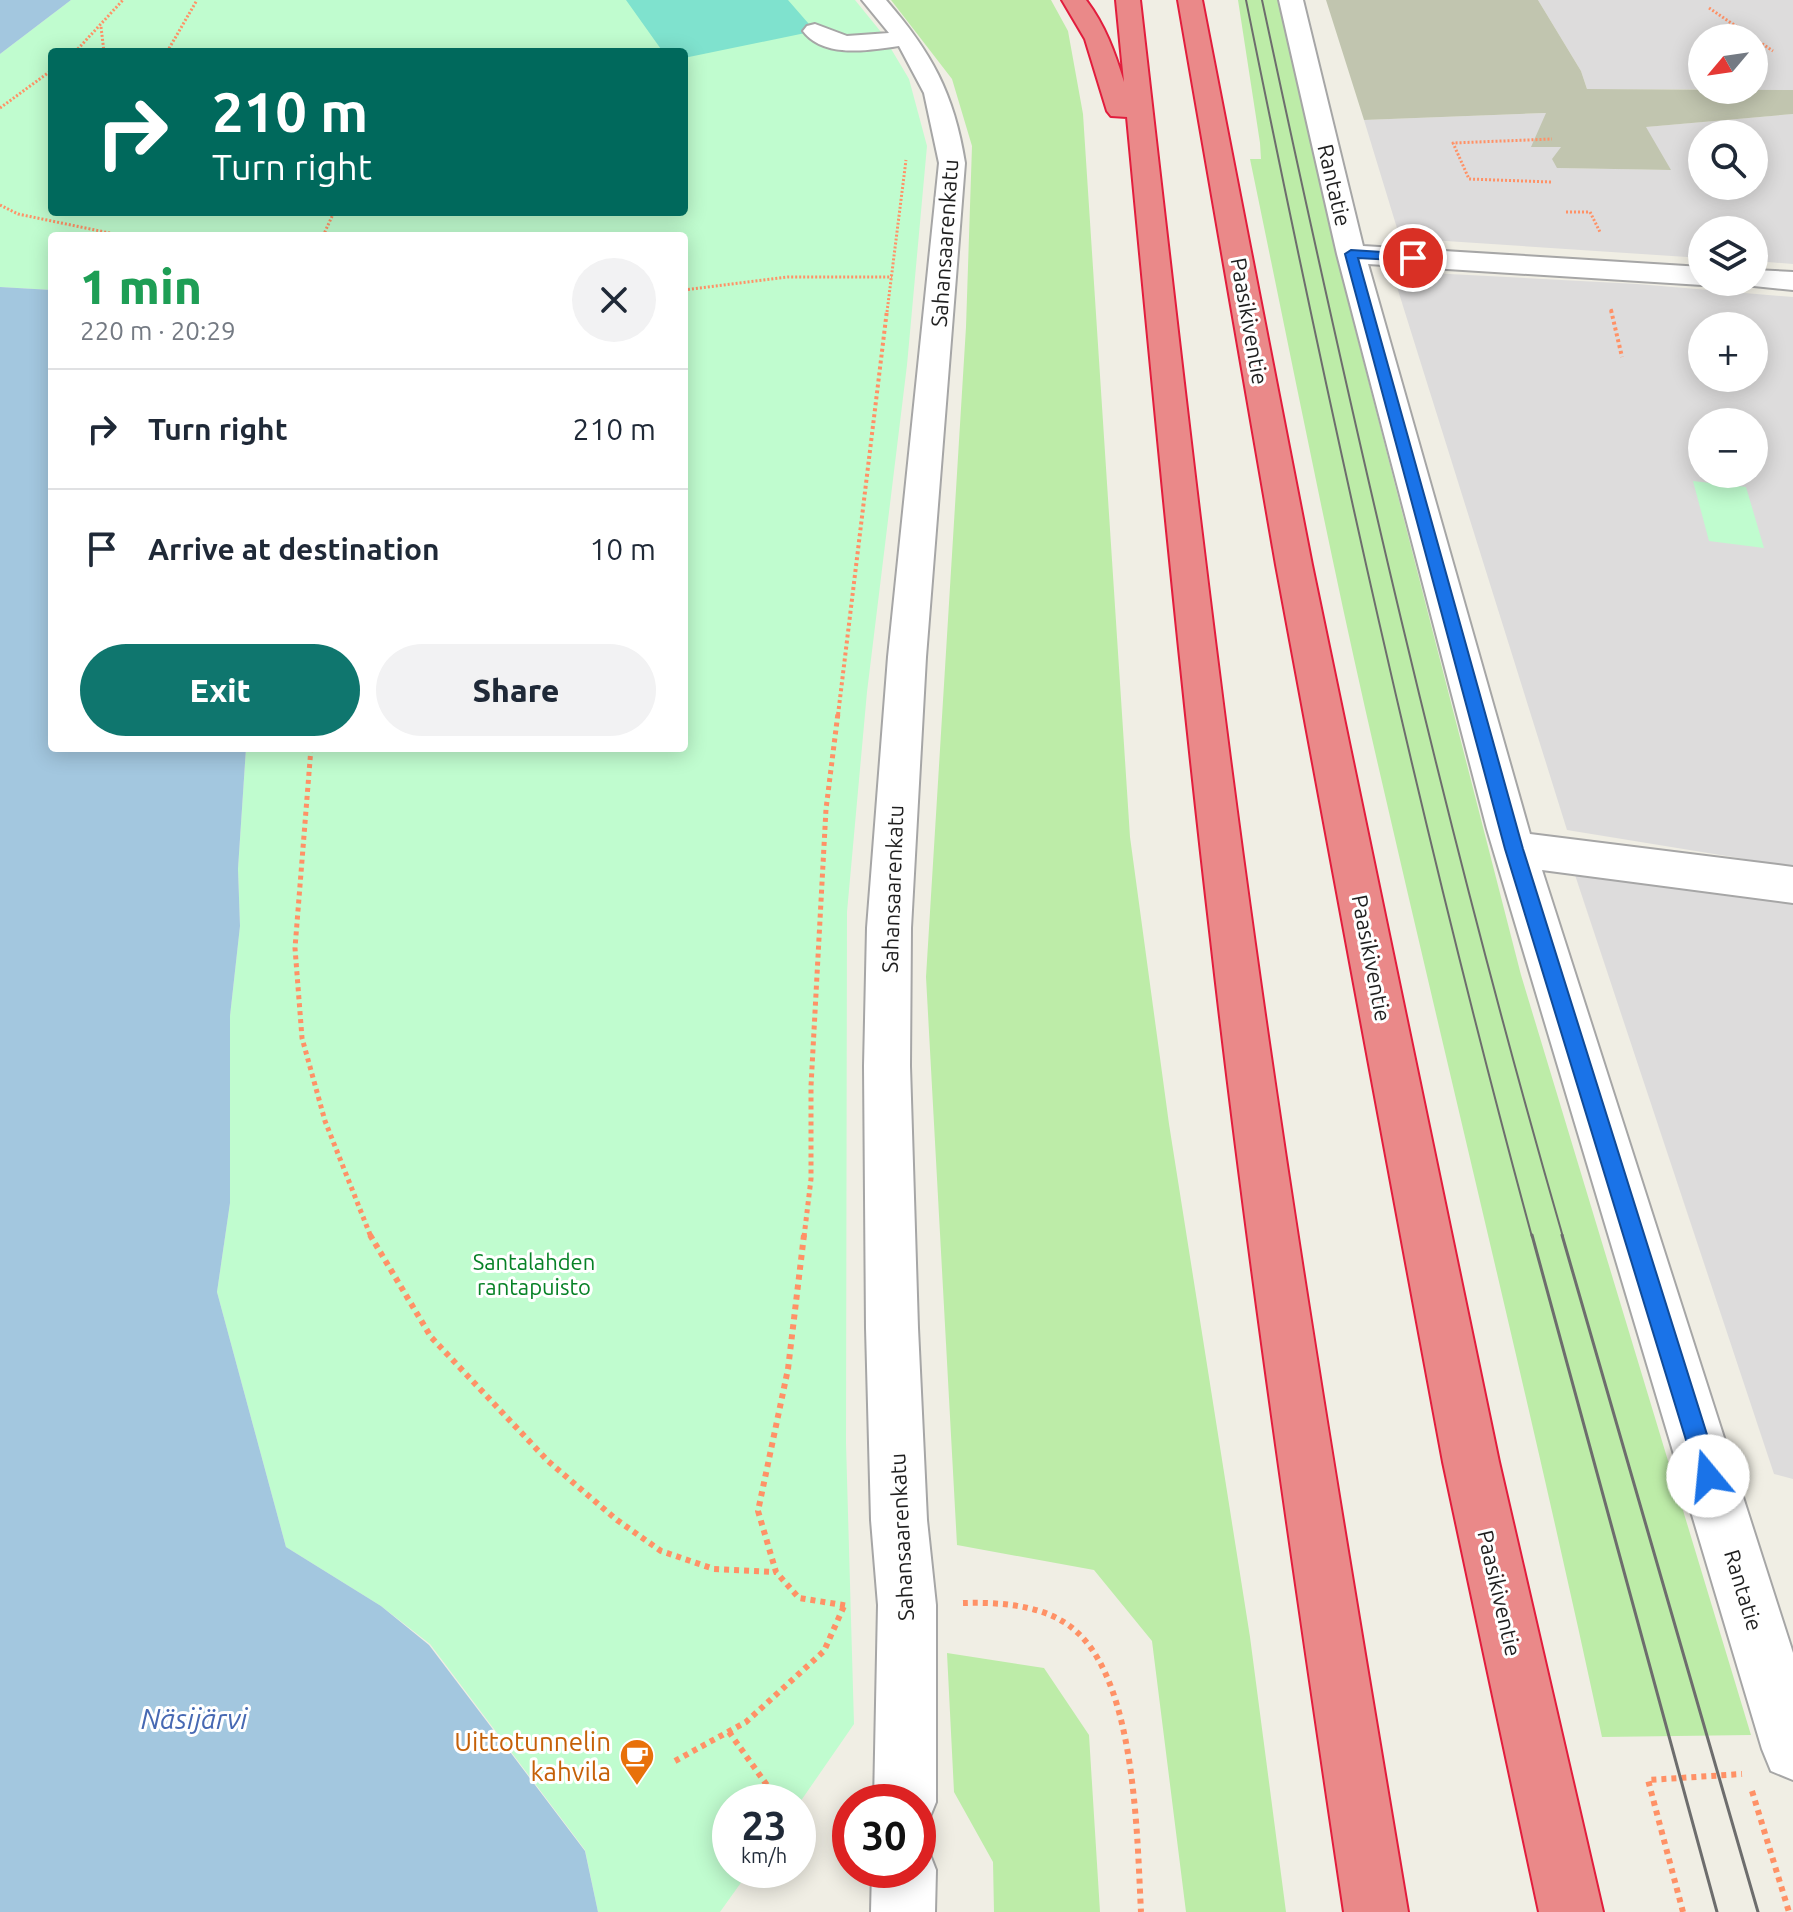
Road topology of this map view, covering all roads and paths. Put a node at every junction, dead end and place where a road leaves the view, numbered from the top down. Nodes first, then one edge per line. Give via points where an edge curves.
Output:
1 (123, 0) edge
2 (197, 0) edge
3 (874, 0) edge
4 (1074, 0) edge
5 (1128, 0) edge
6 (1190, 0) edge
7 (1291, 0) edge
8 (1709, 8) dead end
9 (101, 27) junction
10 (815, 31) dead end
11 (907, 38) junction
12 (79, 48) edge
13 (104, 48) edge
14 (169, 48) edge
15 (1773, 51) dead end
16 (48, 73) edge
17 (0, 108) edge
18 (1552, 139) dead end
19 (906, 147) dead end
20 (1551, 182) dead end
21 (0, 205) edge
22 (1150, 209) junction
23 (1566, 212) dead end
24 (1590, 212) dead end
25 (105, 232) edge
26 (1351, 254) junction
27 (1688, 275) edge
28 (892, 277) junction
29 (1768, 280) edge
30 (1793, 281) edge
31 (688, 289) edge
32 (1610, 305) dead end
33 (1622, 357) dead end
34 (311, 752) edge
35 (1514, 849) junction
36 (1793, 885) edge
37 (776, 1572) junction
38 (907, 1605) junction
39 (844, 1606) junction
40 (729, 1732) junction
41 (1793, 1749) edge
42 (675, 1761) dead end
43 (766, 1784) edge
44 (905, 1784) edge
45 (904, 1888) edge
46 (903, 1912) edge
47 (1141, 1912) edge
48 (1376, 1912) edge
49 (1571, 1912) edge
50 (1683, 1912) edge
51 (1789, 1912) edge

1 - 9 path
2 - 14 path
3 - 11 street, Sahansaarenkatu
4 - 22 highway via 1108,66
5 - 22 highway
6 - 49 highway, Paasikiventie via 1294,565 1465,1431
7 - 26 street, Rantatie
8 - 15 path
9 - 12 path
9 - 13 path
10 - 11 street via 827,41
11 - 38 street, Sahansaarenkatu via 937,89 952,163 907,657 889,928 892,1328
16 - 17 path
18 - 20 path via 1453,143 1469,179
19 - 28 path
21 - 25 path via 18,214
22 - 48 highway via 1235,960
23 - 24 path
26 - 27 street
26 - 35 street, Rantatie
28 - 31 path via 801,274
28 - 37 path via 826,809 811,1179 788,1369 758,1511
29 - 30 street
32 - 33 path
34 - 37 path via 295,948 302,1038 325,1121 374,1246 431,1337 548,1461 617,1520 661,1551 714,1569
35 - 36 street
35 - 41 street, Rantatie
37 - 39 path via 799,1598
38 - 39 path
38 - 44 street, Sahansaarenkatu
38 - 47 path via 980,1602 1038,1610 1082,1636 1110,1685 1124,1738
39 - 40 path via 824,1651
40 - 42 path
40 - 43 path
45 - 46 street
50 - 51 path via 1648,1780 1747,1774

